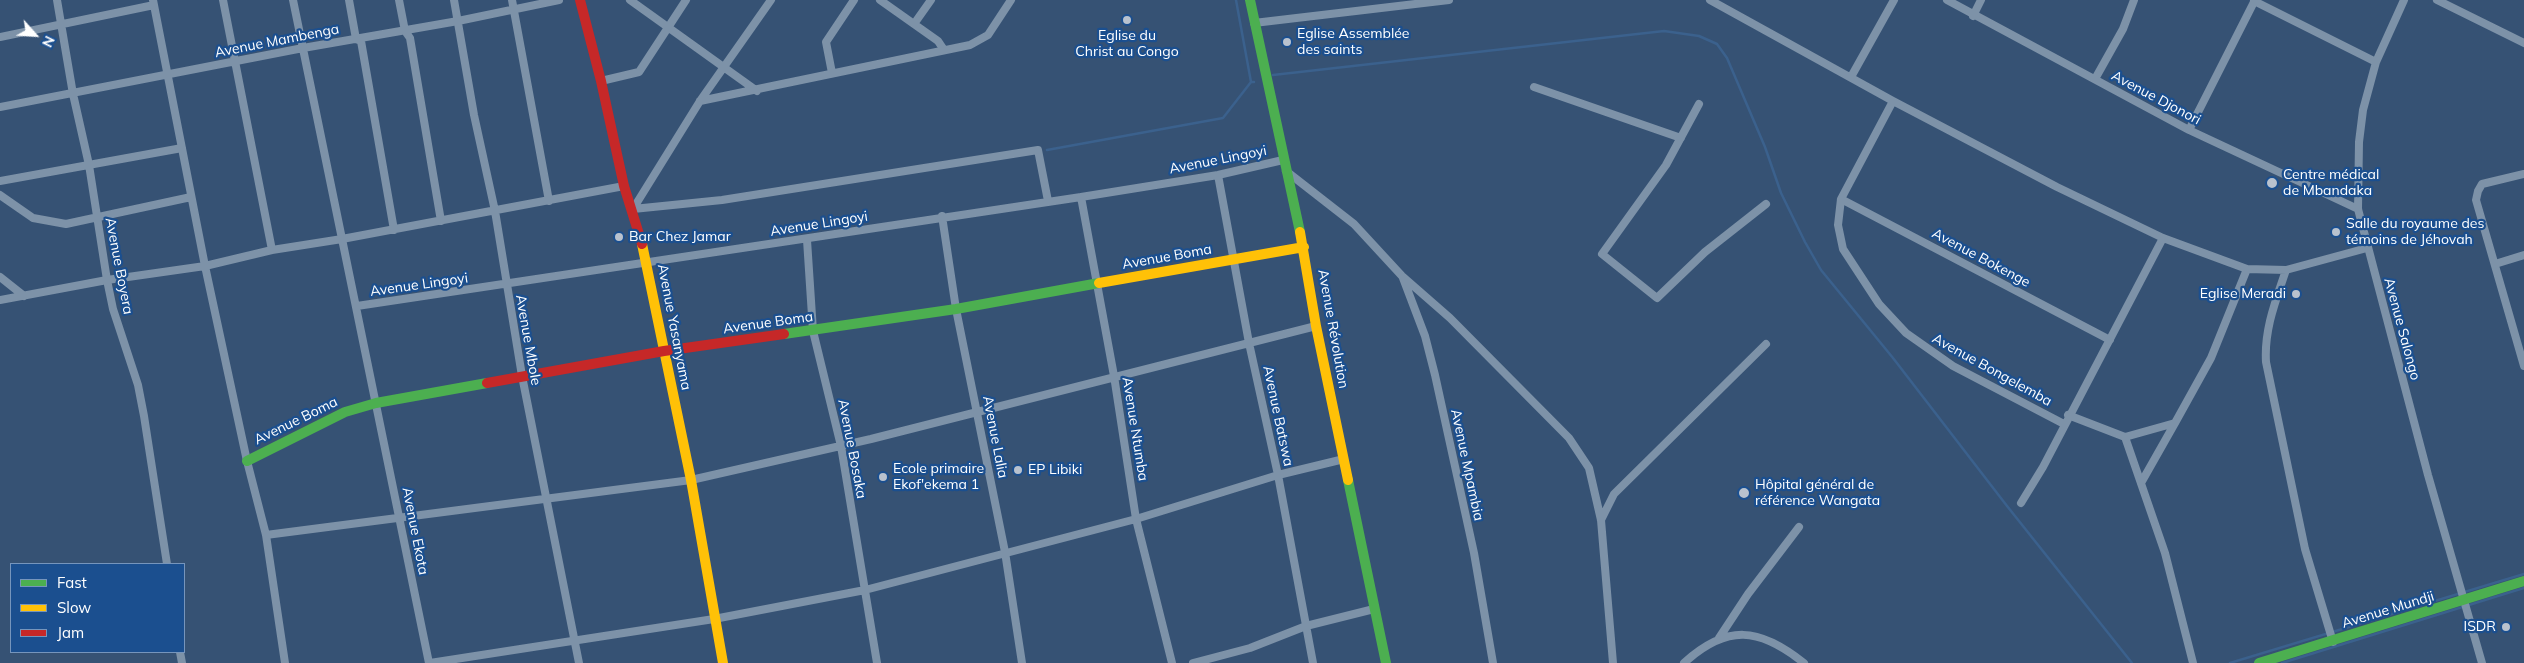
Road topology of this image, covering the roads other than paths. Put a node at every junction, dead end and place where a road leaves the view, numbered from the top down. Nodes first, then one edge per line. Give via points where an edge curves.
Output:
1 (57, 0) edge
2 (223, 0) edge
3 (293, 0) edge
4 (349, 0) edge
5 (399, 0) edge
6 (454, 0) edge
7 (512, 0) edge
8 (559, 0) edge
9 (580, 0) edge
10 (630, 0) edge
11 (686, 0) edge
12 (771, 0) edge
13 (854, 0) edge
14 (880, 0) edge
15 (930, 0) edge
16 (1011, 0) edge
17 (1250, 0) edge
18 (1449, 0) edge
19 (1712, 0) edge
20 (1894, 0) edge
21 (1947, 0) edge
22 (1981, 0) edge
23 (2134, 0) edge
24 (2404, 0) edge
25 (2438, 0) edge
26 (2255, 1) edge
27 (153, 3) edge
28 (514, 10) junction
29 (1973, 16) junction
30 (458, 21) junction
31 (61, 23) junction
32 (1254, 23) junction
33 (914, 24) junction
34 (669, 27) junction
35 (404, 31) junction
36 (0, 37) edge
37 (356, 39) junction
38 (2524, 44) edge
39 (303, 48) junction
40 (944, 50) junction
41 (234, 62) junction
42 (2376, 62) junction
43 (725, 68) junction
44 (832, 73) junction
45 (168, 74) junction
46 (1851, 77) junction
47 (2095, 79) junction
48 (601, 82) junction
49 (1534, 87) dead end
50 (756, 91) junction
51 (73, 94) junction
52 (700, 101) junction
53 (1893, 101) junction
54 (1699, 104) dead end
55 (0, 107) edge
56 (2189, 130) junction
57 (1681, 138) junction
58 (182, 148) junction
59 (89, 165) junction
60 (1285, 166) junction
61 (2524, 174) edge
62 (1218, 175) junction
63 (0, 182) edge
64 (624, 186) junction
65 (0, 196) edge
66 (191, 196) junction
67 (1081, 197) junction
68 (1841, 199) junction
69 (549, 201) junction
70 (1048, 201) junction
71 (1766, 204) dead end
72 (634, 209) junction
73 (2358, 209) junction
74 (495, 211) junction
75 (97, 216) junction
76 (942, 216) junction
77 (441, 221) junction
78 (394, 230) junction
79 (2163, 238) junction
80 (342, 239) junction
81 (807, 240) junction
82 (1304, 247) junction
83 (2367, 248) junction
84 (272, 250) junction
85 (2524, 255) edge
86 (1235, 259) junction
87 (647, 262) junction
88 (2494, 264) junction
89 (204, 266) junction
90 (2247, 269) junction
91 (2286, 270) junction
92 (1402, 276) junction
93 (0, 277) edge
94 (107, 280) junction
95 (1095, 284) junction
96 (506, 285) junction
97 (24, 296) junction
98 (0, 300) edge
99 (357, 306) junction
100 (956, 309) junction
101 (1316, 326) junction
102 (813, 331) junction
103 (2110, 340) junction
104 (1249, 343) junction
105 (1766, 344) dead end
106 (664, 351) junction
107 (2524, 366) edge
108 (522, 376) junction
109 (1114, 376) junction
110 (376, 403) junction
111 (978, 411) junction
112 (2068, 415) junction
113 (2175, 423) junction
114 (2064, 424) junction
115 (2125, 437) junction
116 (841, 446) junction
117 (1344, 459) junction
118 (247, 461) junction
119 (1278, 475) junction
120 (691, 480) junction
121 (2141, 483) junction
122 (547, 499) junction
123 (2021, 502) dead end
124 (1136, 519) junction
125 (400, 520) junction
126 (1601, 520) junction
127 (1799, 527) dead end
128 (266, 535) junction
129 (1006, 552) junction
130 (167, 563) edge
131 (2524, 581) edge
132 (865, 590) junction
133 (2464, 601) junction
134 (1374, 609) junction
135 (714, 618) junction
136 (1306, 626) junction
137 (1719, 638) junction
138 (574, 639) junction
139 (2333, 642) junction
140 (285, 663) edge
141 (430, 663) edge
142 (579, 663) edge
143 (723, 663) edge
144 (877, 663) edge
145 (1022, 663) edge
146 (1172, 663) edge
147 (1193, 663) edge
148 (1314, 663) edge
149 (1386, 663) edge
150 (1492, 663) edge
151 (1613, 663) edge
152 (1684, 663) edge
153 (1804, 663) edge
154 (2194, 663) edge
155 (2259, 663) edge
156 (2482, 663) edge

1 - 31 street, Avenue Boyera
2 - 41 street
3 - 39 street, Avenue Ekota
4 - 37 street
5 - 35 street
6 - 30 street, Avenue Mbole
7 - 28 street
8 - 28 street, Avenue Mambenga
9 - 48 street, Avenue Yasanyama
10 - 34 street
11 - 34 street
12 - 43 street
13 - 44 street via 826,42
14 - 33 street
15 - 33 street
16 - 40 street via 988,35 978,42
17 - 32 street, Avenue Révolution
18 - 32 street
19 - 46 street
20 - 46 street
21 - 29 street, Avenue Djonori
22 - 29 street
23 - 47 street via 2123,29
24 - 42 street, Avenue Salongo
25 - 38 street
26 - 42 street
26 - 56 street
27 - 31 street
27 - 45 street
28 - 30 street, Avenue Mambenga
28 - 69 street
29 - 47 street, Avenue Djonori
30 - 35 street, Avenue Mambenga
30 - 74 street, Avenue Mbole
31 - 36 street
31 - 51 street, Avenue Boyera
32 - 60 street, Avenue Révolution
33 - 40 street via 938,41
34 - 43 street
34 - 48 street via 639,72
35 - 37 street, Avenue Mambenga
35 - 77 street via 410,38
37 - 39 street, Avenue Mambenga
37 - 78 street via 361,41
39 - 41 street, Avenue Mambenga
39 - 80 street, Avenue Ekota
40 - 44 street
41 - 45 street, Avenue Mambenga
41 - 84 street
42 - 73 street, Avenue Salongo via 2363,110 2359,142
43 - 50 street
43 - 52 street
44 - 50 street
45 - 51 street, Avenue Mambenga
45 - 58 street
46 - 53 street
47 - 56 street, Avenue Djonori
48 - 64 street, Avenue Yasanyama
49 - 57 street
50 - 52 street
51 - 55 street, Avenue Mambenga
51 - 59 street, Avenue Boyera
52 - 72 street
53 - 68 street, Avenue Bongelemba
53 - 79 street
54 - 57 street
56 - 73 street, Avenue Djonori
57 - 71 street via 1602,252 1657,298 1704,252
58 - 59 street
58 - 66 street
59 - 63 street
59 - 75 street, Avenue Boyera
60 - 62 street, Avenue Lingoyi
60 - 82 street, Avenue Révolution
60 - 92 street via 1354,224
61 - 88 street via 2489,181 2478,191 2476,200
62 - 67 street, Avenue Lingoyi
62 - 86 street, Avenue Batswa
64 - 69 street
64 - 72 street, Avenue Yasanyama
65 - 75 street via 33,218 66,224
66 - 75 street
66 - 89 street
67 - 70 street, Avenue Lingoyi
67 - 95 street, Avenue Ntumba
68 - 103 street, Avenue Bokenge
68 - 114 street, Avenue Bongelemba via 1838,225 1842,250 1879,304 1906,333 1953,366
69 - 74 street
70 - 72 street via 1038,150 722,200
70 - 76 street, Avenue Lingoyi
72 - 87 street, Avenue Yasanyama
73 - 83 street, Avenue Salongo
74 - 77 street
74 - 96 street, Avenue Mbole
75 - 94 street, Avenue Boyera
76 - 81 street, Avenue Lingoyi
76 - 100 street, Avenue Lalia
77 - 78 street
78 - 80 street
79 - 90 street
79 - 103 street
80 - 84 street
80 - 99 street, Avenue Ekota
81 - 87 street, Avenue Lingoyi
81 - 102 street, Avenue Bosaka
82 - 86 street, Avenue Boma
82 - 101 street, Avenue Révolution
83 - 91 street
83 - 133 street, Avenue Salongo
84 - 89 street
85 - 88 street
86 - 95 street, Avenue Boma
86 - 104 street, Avenue Batswa
87 - 96 street, Avenue Lingoyi
87 - 106 street, Avenue Yasanyama
88 - 107 street
89 - 94 street
89 - 118 street
90 - 91 street
90 - 113 street via 2211,358
91 - 139 street via 2268,325 2266,362 2305,549
92 - 126 street via 1450,318 1569,438 1589,468
92 - 150 street, Avenue Mpambia via 1425,336 1435,374 1474,553
93 - 97 street
94 - 97 street
94 - 130 street, Avenue Boyera via 138,384
95 - 100 street, Avenue Boma
95 - 109 street, Avenue Ntumba
96 - 99 street, Avenue Lingoyi
96 - 108 street, Avenue Mbole
97 - 98 street
99 - 110 street, Avenue Ekota
100 - 102 street, Avenue Boma
100 - 111 street, Avenue Lalia
101 - 104 street
101 - 117 street, Avenue Révolution
102 - 106 street, Avenue Boma
102 - 116 street, Avenue Bosaka
103 - 112 street
104 - 109 street
104 - 119 street, Avenue Batswa
105 - 126 street via 1614,494
106 - 108 street, Avenue Boma
106 - 120 street, Avenue Yasanyama
108 - 110 street, Avenue Boma
108 - 122 street, Avenue Mbole
109 - 111 street
109 - 124 street, Avenue Ntumba
110 - 118 street, Avenue Boma via 344,412
110 - 125 street, Avenue Ekota
111 - 116 street
111 - 129 street, Avenue Lalia
112 - 114 street
112 - 115 street
113 - 115 street
113 - 121 street
114 - 123 street
115 - 121 street
116 - 120 street
116 - 132 street, Avenue Bosaka
117 - 119 street
117 - 134 street, Avenue Révolution
118 - 128 street
119 - 124 street
119 - 136 street, Avenue Batswa
120 - 122 street
120 - 135 street, Avenue Yasanyama
121 - 154 street via 2165,553
122 - 125 street
122 - 138 street, Avenue Mbole
124 - 129 street
124 - 146 street, Avenue Ntumba
125 - 128 street
125 - 141 street, Avenue Ekota
126 - 151 street
127 - 137 street
128 - 140 street
129 - 132 street
129 - 145 street, Avenue Lalia
131 - 133 street, Avenue Mundji
132 - 135 street
132 - 144 street, Avenue Bosaka
133 - 139 street, Avenue Mundji
133 - 156 street, Avenue Salongo
134 - 136 street
134 - 149 street, Avenue Révolution
135 - 138 street
135 - 143 street, Avenue Yasanyama
136 - 147 street via 1250,648
136 - 148 street, Avenue Batswa
137 - 152 street via 1703,646
137 - 153 street via 1739,634 1758,638 1778,646
138 - 141 street
138 - 142 street, Avenue Mbole
139 - 155 street, Avenue Mundji

